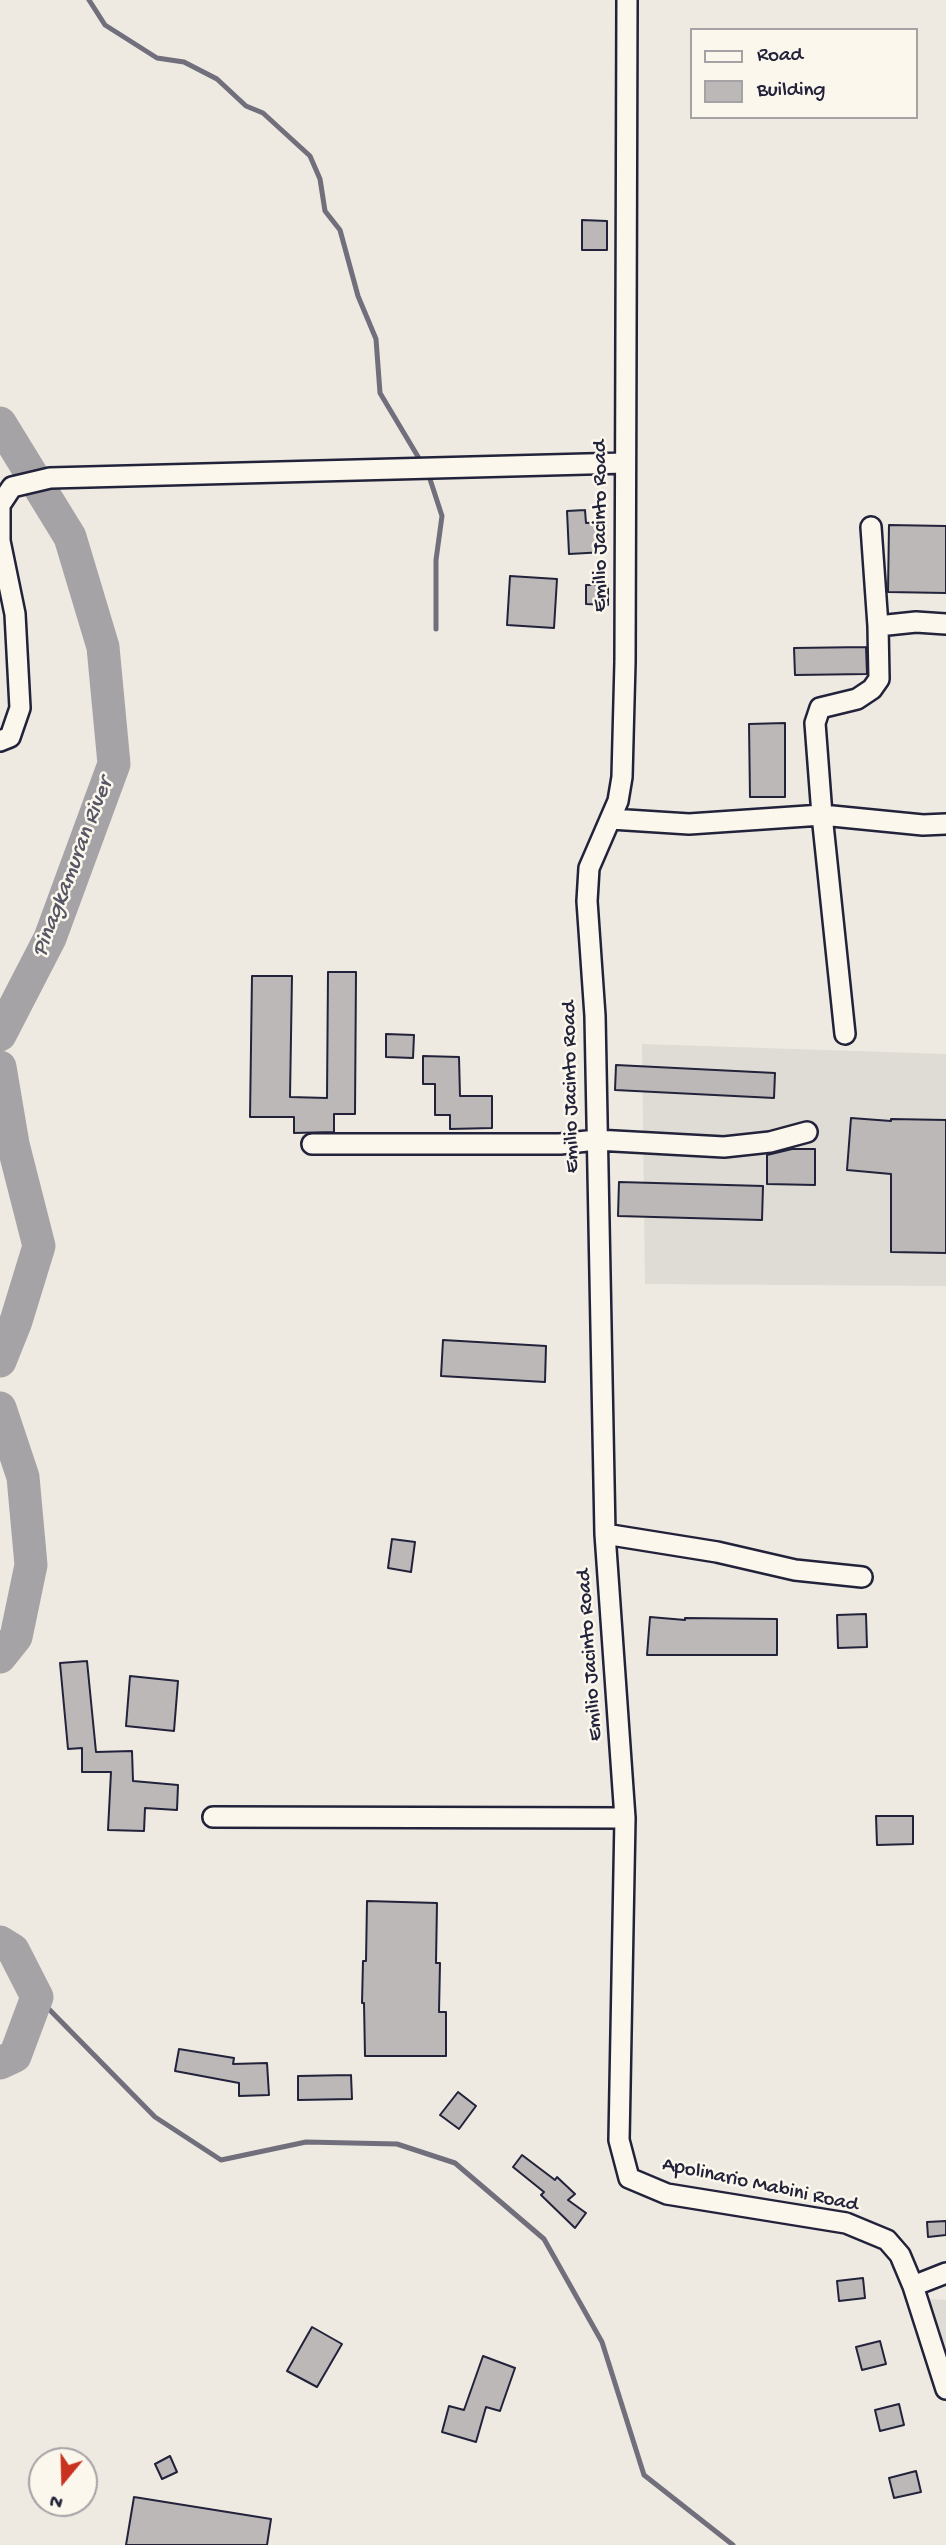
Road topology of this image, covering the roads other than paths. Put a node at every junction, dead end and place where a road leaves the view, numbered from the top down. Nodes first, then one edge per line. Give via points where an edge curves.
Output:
1 (627, 0) edge
2 (625, 463) junction
3 (871, 527) dead end
4 (946, 624) edge
5 (878, 626) junction
6 (0, 741) edge
7 (822, 815) junction
8 (611, 819) junction
9 (946, 824) edge
10 (845, 1034) dead end
11 (807, 1132) dead end
12 (596, 1140) junction
13 (312, 1144) dead end
14 (605, 1534) junction
15 (862, 1577) dead end
16 (213, 1817) dead end
17 (625, 1818) junction
18 (629, 2178) joint
19 (946, 2273) edge
20 (913, 2286) junction
21 (946, 2389) edge

1 - 2 street, Emilio Jacinto Road
2 - 6 street via 50,478 12,487 0,505 1,541 15,614 19,708 10,737
2 - 8 street, Emilio Jacinto Road via 622,777
3 - 5 street
4 - 5 street
5 - 7 street via 879,679 857,699 820,708 815,723
7 - 8 street via 688,824
7 - 9 street
7 - 10 street
8 - 12 street, Emilio Jacinto Road via 589,868 587,901 595,1016
11 - 12 street via 724,1147
12 - 13 street
12 - 14 street, Emilio Jacinto Road
14 - 15 street via 795,1570
14 - 17 street, Emilio Jacinto Road
16 - 17 street
17 - 18 street, Emilio Jacinto Road via 619,2140
18 - 20 street, Apolinario Mabini Road via 667,2194 846,2223 887,2240 900,2255
19 - 20 street
20 - 21 street, Apolinario Mabini Road

